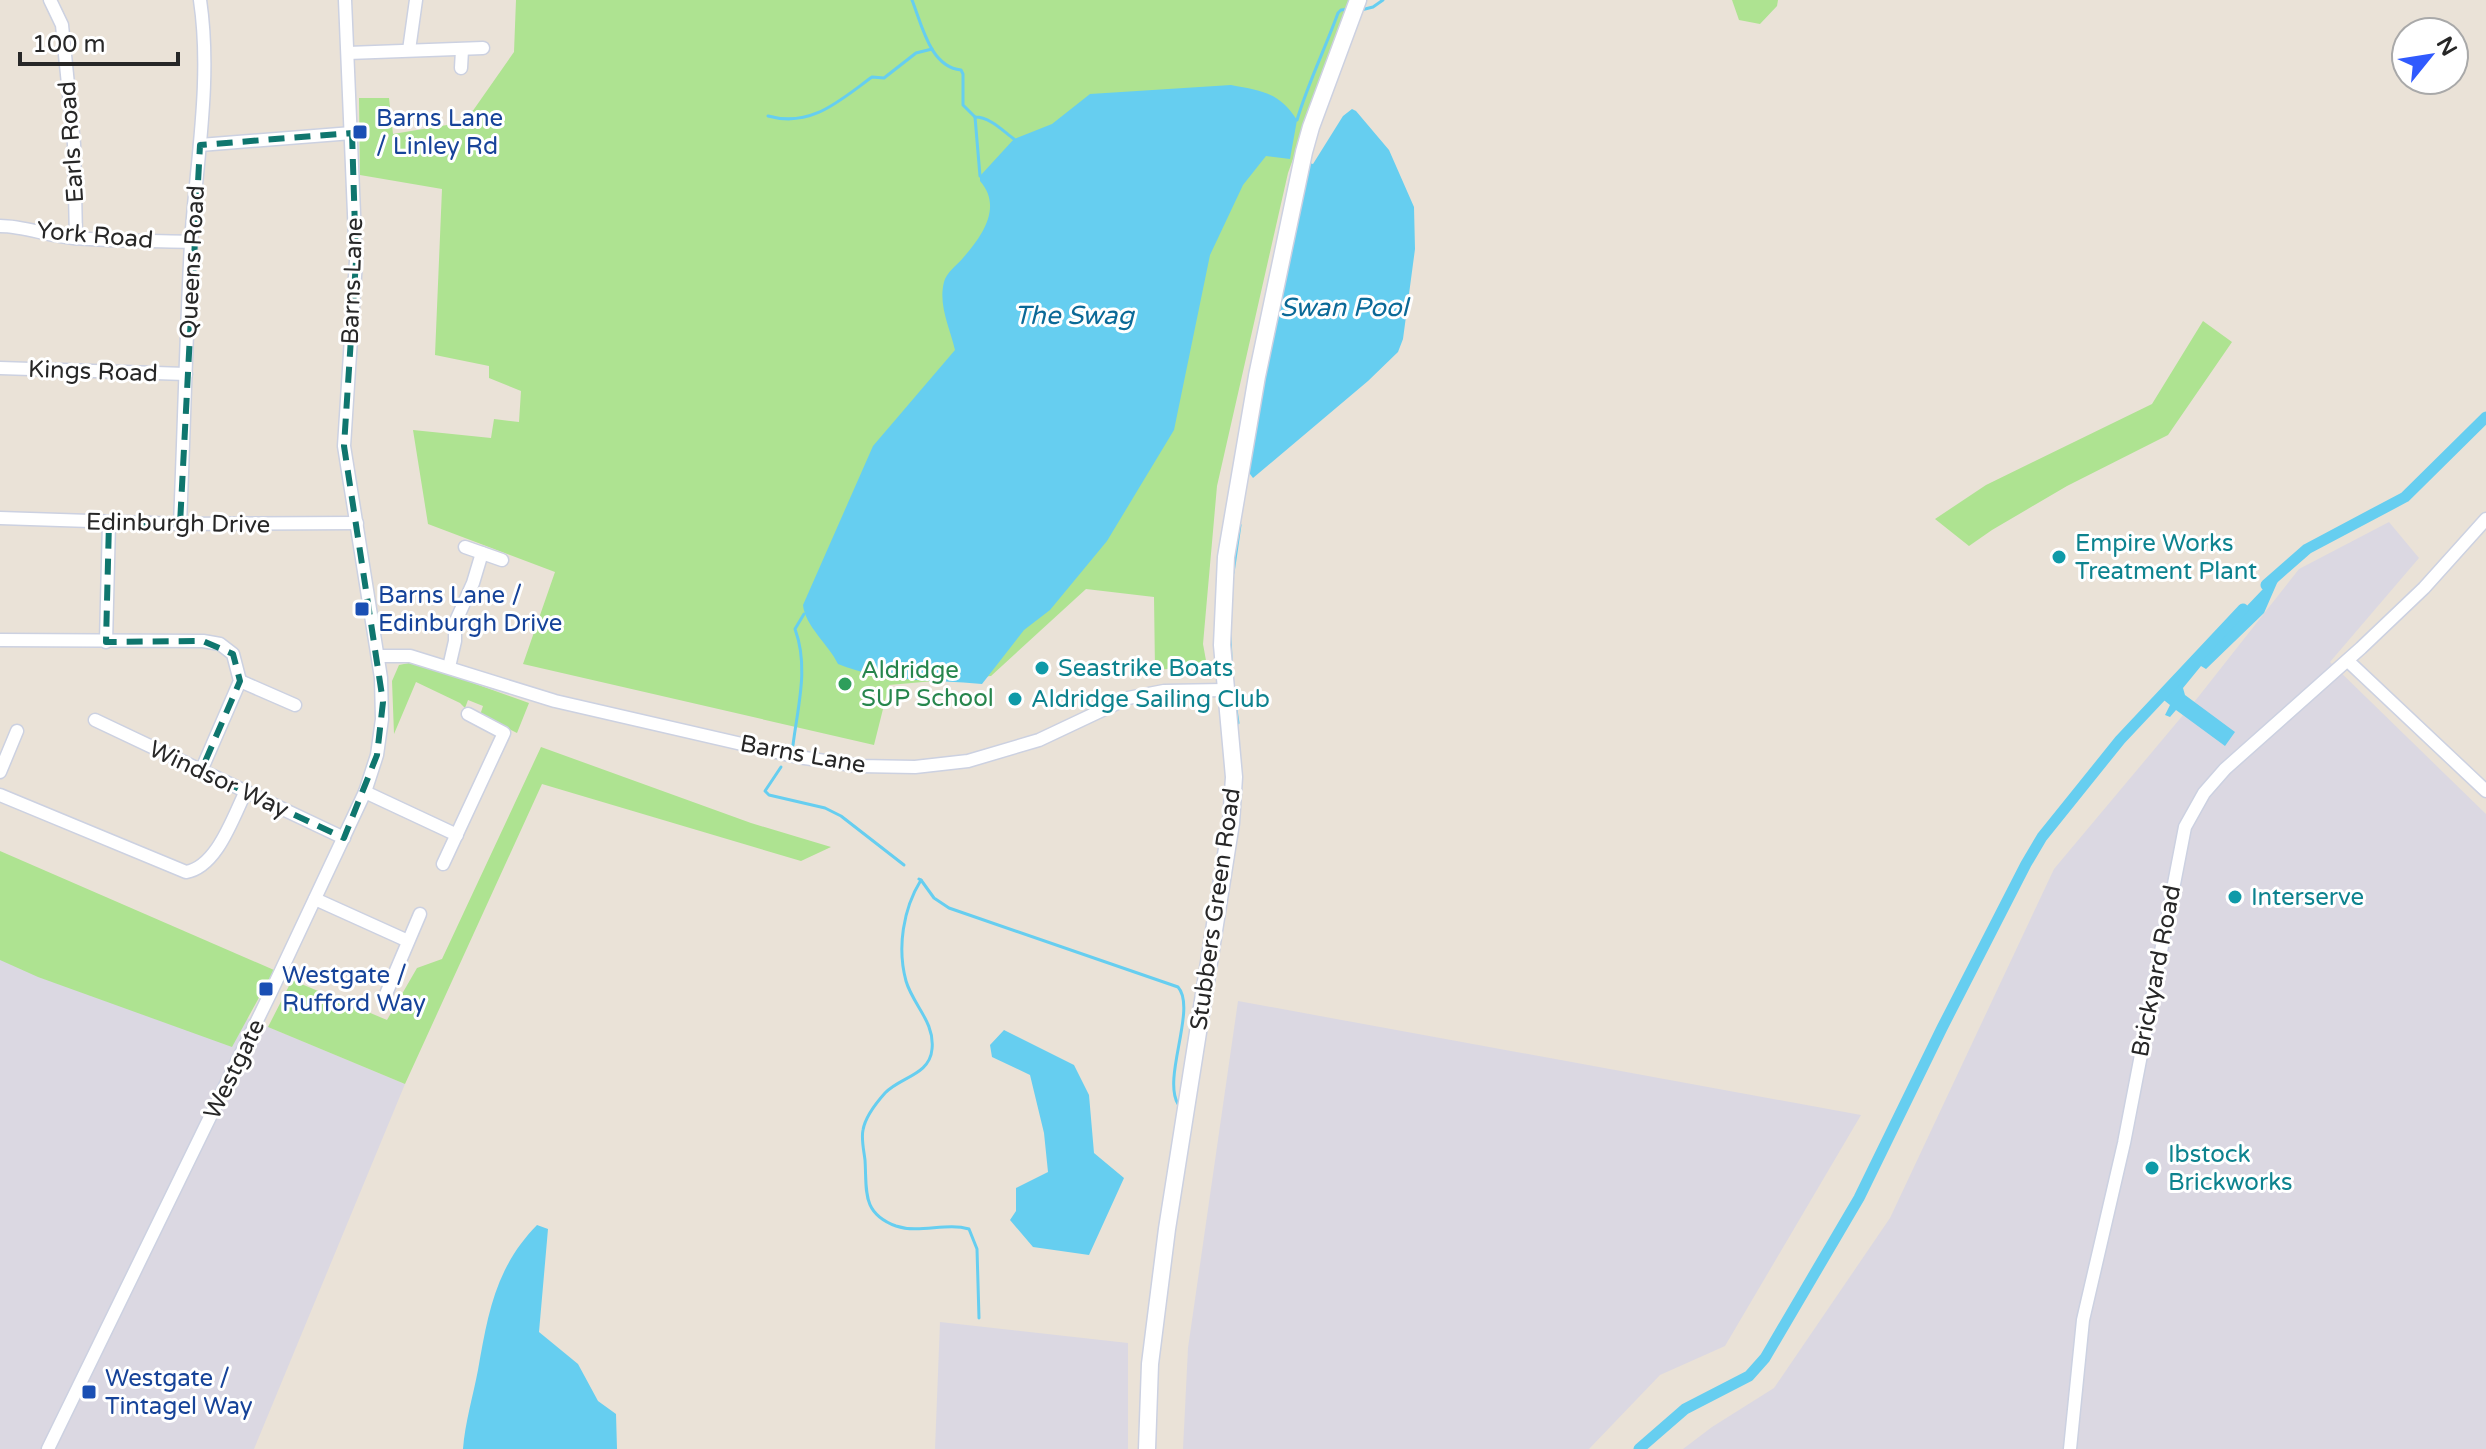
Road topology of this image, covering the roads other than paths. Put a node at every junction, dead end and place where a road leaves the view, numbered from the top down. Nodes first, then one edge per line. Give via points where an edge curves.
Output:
1 (50, 0) edge
2 (200, 0) edge
3 (345, 0) edge
4 (416, 0) edge
5 (1355, 8) edge
6 (483, 48) dead end
7 (409, 50) junction
8 (462, 50) junction
9 (348, 53) junction
10 (461, 68) dead end
11 (352, 133) junction
12 (200, 145) junction
13 (0, 226) edge
14 (76, 238) junction
15 (191, 242) junction
16 (0, 368) edge
17 (186, 374) junction
18 (0, 518) edge
19 (2486, 519) edge
20 (109, 522) junction
21 (357, 523) junction
22 (180, 524) junction
23 (465, 547) dead end
24 (482, 553) junction
25 (502, 560) dead end
26 (0, 640) edge
27 (106, 642) junction
28 (378, 656) junction
29 (2348, 661) junction
30 (449, 667) junction
31 (381, 678) joint
32 (240, 681) junction
33 (1225, 690) junction
34 (295, 704) dead end
35 (468, 714) dead end
36 (95, 720) dead end
37 (17, 731) dead end
38 (201, 771) junction
39 (0, 772) edge
40 (246, 791) junction
41 (2486, 791) edge
42 (365, 792) junction
43 (0, 795) edge
44 (457, 835) junction
45 (344, 838) junction
46 (443, 864) dead end
47 (315, 899) junction
48 (420, 914) dead end
49 (408, 941) junction
50 (386, 994) dead end
51 (48, 1449) edge
52 (1147, 1449) edge
53 (2070, 1449) edge

1 - 14 street, Earls Road via 62,25 74,144
2 - 12 street, Queens Road
3 - 9 street, Barns Lane
4 - 7 street
5 - 33 street, Stubbers Green Road via 1304,152 1235,494 1224,583
6 - 8 street
7 - 8 street
7 - 9 street
8 - 10 street
9 - 11 street, Barns Lane
11 - 12 street
11 - 21 street, Barns Lane via 356,261 343,431
12 - 15 street, Queens Road
13 - 14 street, York Road
14 - 15 street, York Road
15 - 17 street, Queens Road
16 - 17 street, Kings Road
17 - 22 street, Queens Road
18 - 20 street, Edinburgh Drive
19 - 29 street, Brickyard Road
20 - 22 street, Edinburgh Drive
20 - 27 street
21 - 22 street, Edinburgh Drive
21 - 28 street, Barns Lane
23 - 24 street
24 - 25 street
24 - 30 street via 458,614
26 - 27 street
27 - 32 street via 220,644 233,654
28 - 30 street, Barns Lane via 410,656
28 - 31 street, Barns Lane
29 - 41 street
29 - 53 street, Brickyard Road via 2225,769 2185,827 2124,1143 2083,1320
30 - 33 street, Barns Lane via 555,701 798,757 874,767 968,761 1039,740 1128,698 1164,691
31 - 42 street, Westgate via 381,736
32 - 34 street
32 - 38 street
33 - 52 street, Stubbers Green Road via 1234,777 1231,823 1167,1229 1150,1364
35 - 44 street via 504,733
36 - 38 street, Windsor Way
37 - 39 street
38 - 40 street, Windsor Way
40 - 43 street via 211,858 186,872
40 - 45 street, Windsor Way
42 - 44 street
42 - 45 street, Westgate
44 - 46 street
45 - 47 street, Westgate
47 - 49 street
47 - 51 street, Westgate
48 - 49 street
49 - 50 street

